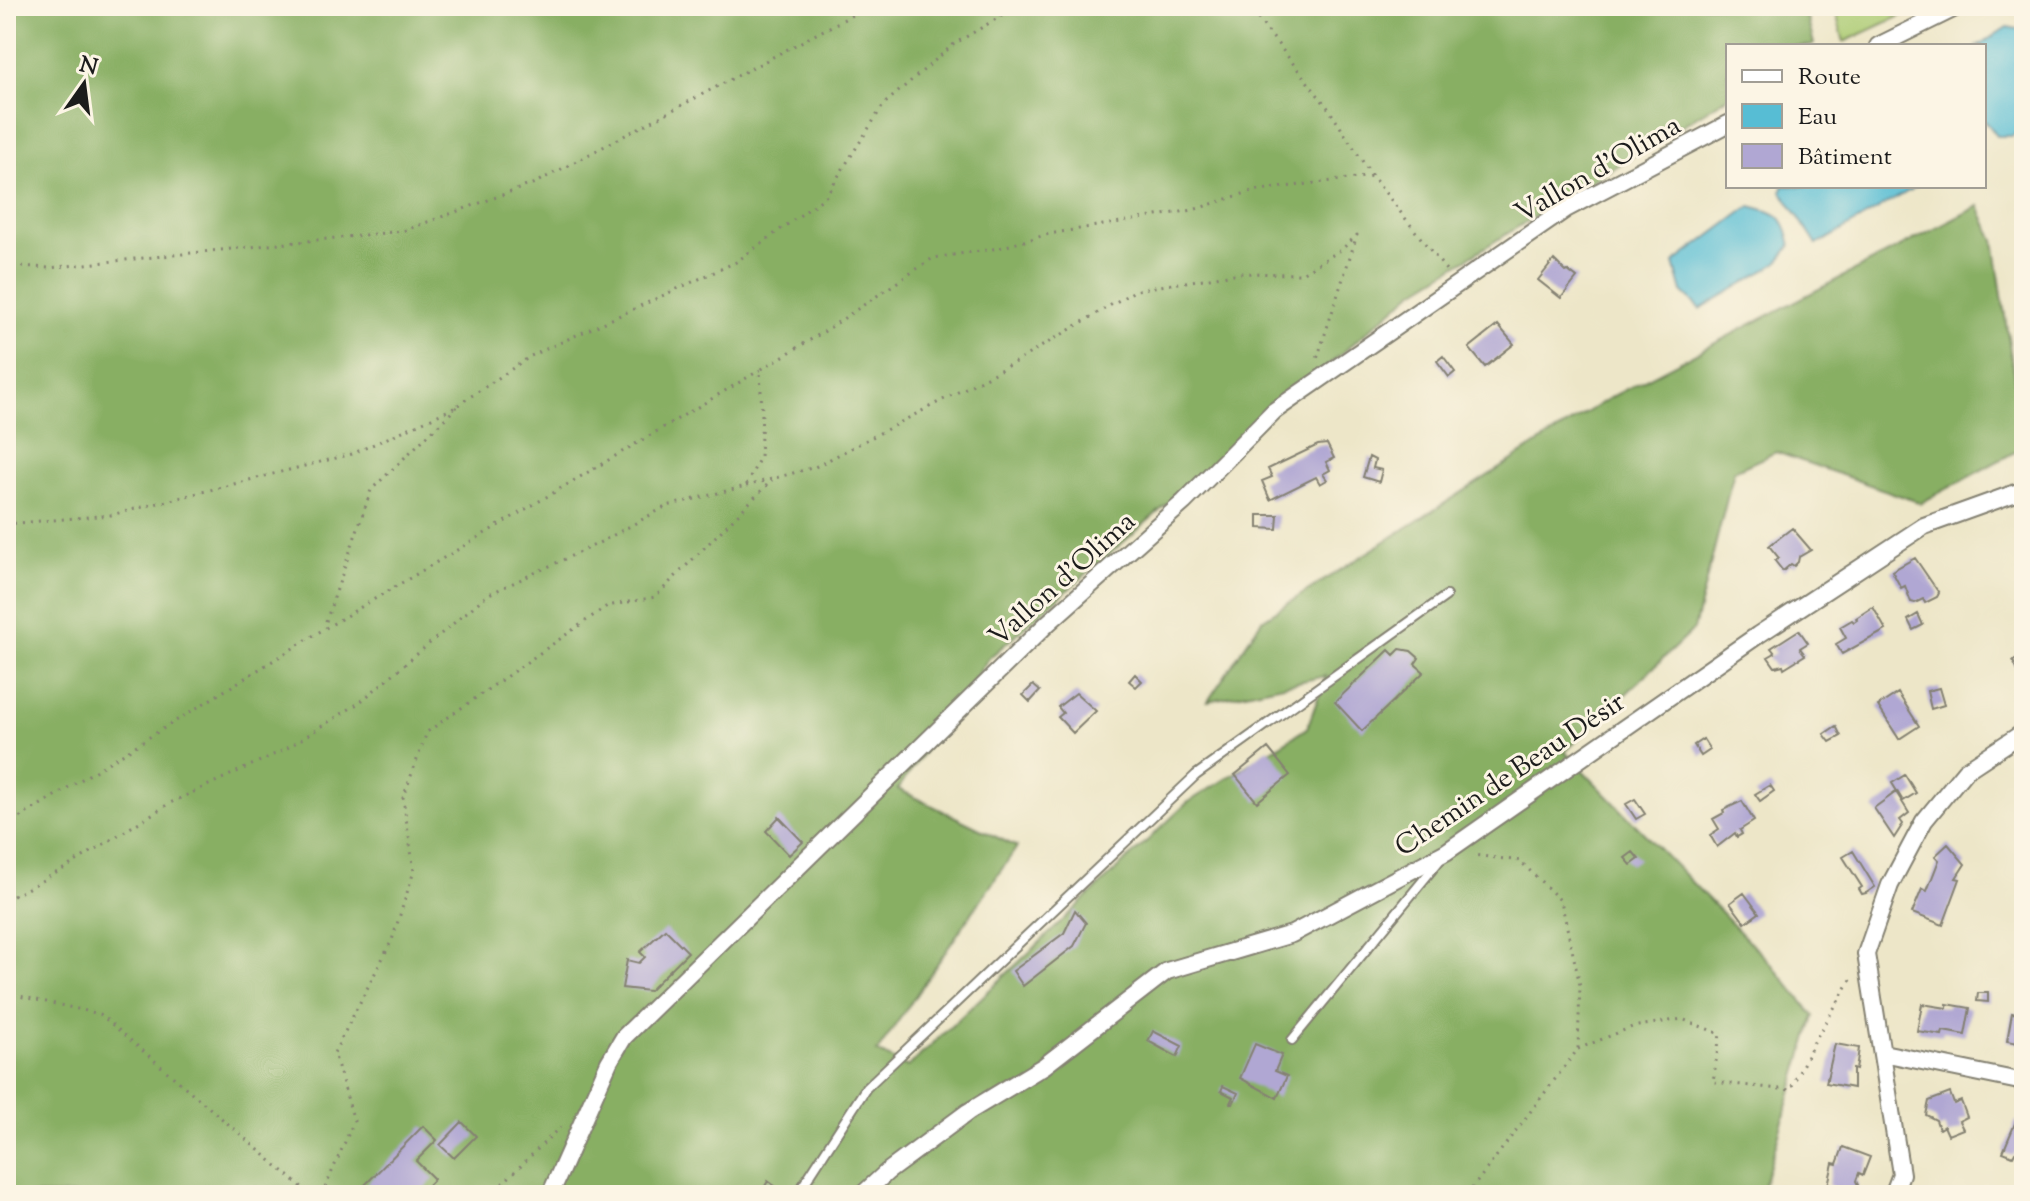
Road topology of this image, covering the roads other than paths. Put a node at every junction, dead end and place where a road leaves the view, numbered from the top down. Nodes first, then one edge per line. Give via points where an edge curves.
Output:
1 (1959, 6) edge
2 (1882, 44) edge
3 (1726, 125) edge
4 (2024, 490) edge
5 (1446, 596) dead end
6 (2024, 732) edge
7 (1446, 852) junction
8 (1292, 1040) dead end
9 (1883, 1053) junction
10 (2024, 1082) edge
11 (550, 1195) edge
12 (797, 1195) edge
13 (862, 1195) edge
14 (1893, 1195) edge

1 - 2 street
3 - 11 street, Vallon d'Olima via 1566,209 1274,411 1184,502 1048,623 624,1037
4 - 7 street, Chemin de Beau Désir via 1924,526
5 - 12 lane via 1196,775 866,1088
6 - 9 street via 1965,771 1924,821 1890,885 1866,954
7 - 8 lane
7 - 13 street, Chemin de Beau Désir via 1292,934 1167,971 1044,1066 968,1112
9 - 10 street
9 - 14 street via 1901,1174

